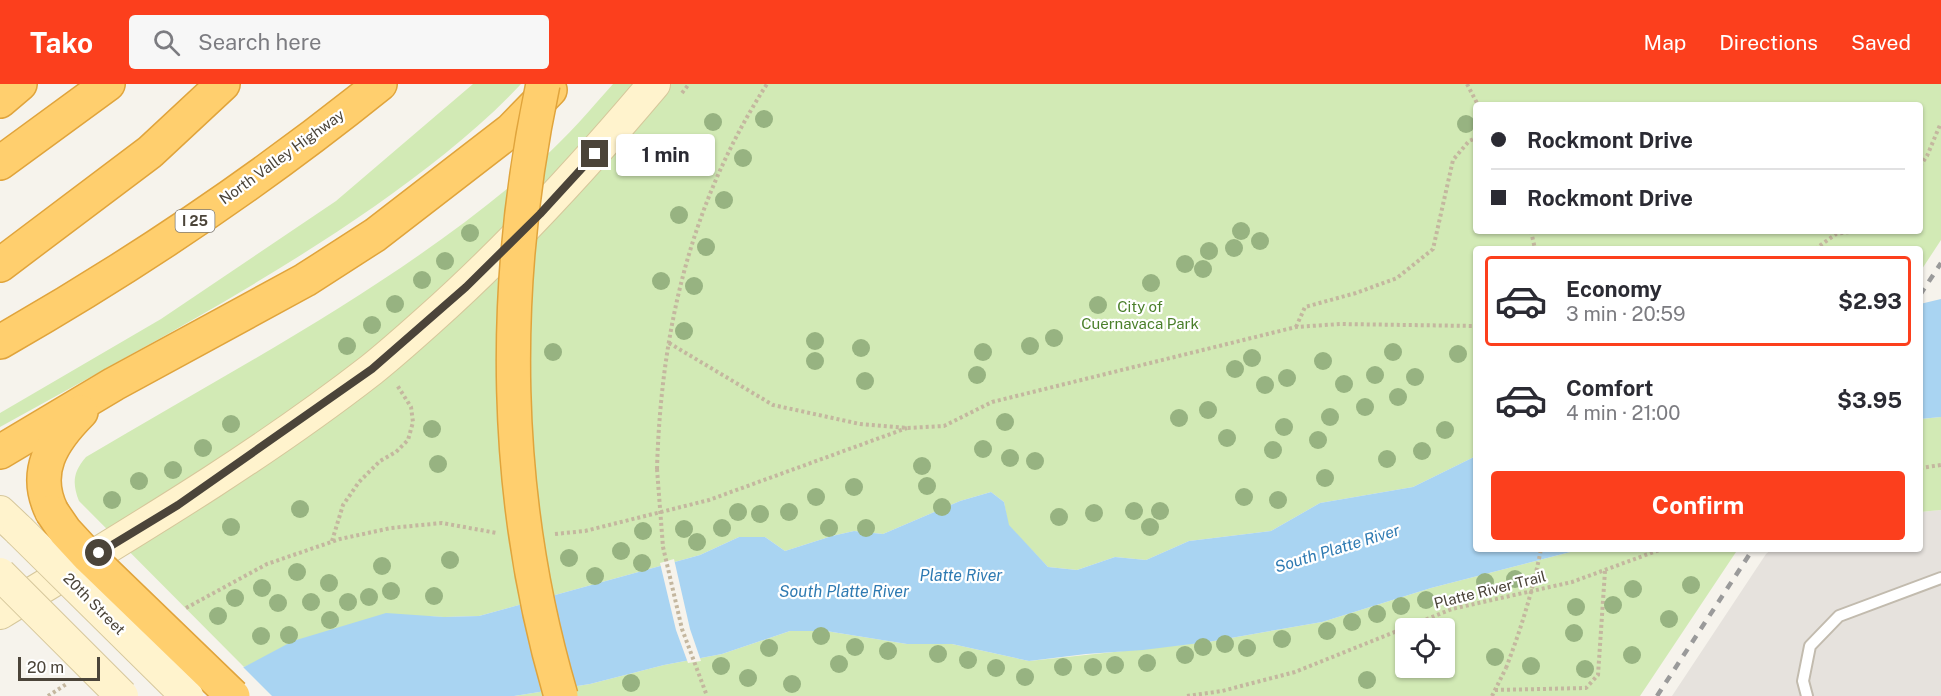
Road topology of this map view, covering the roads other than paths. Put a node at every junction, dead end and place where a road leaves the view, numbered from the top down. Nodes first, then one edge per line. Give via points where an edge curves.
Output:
1 (20, 84) edge
2 (108, 84) edge
3 (223, 84) edge
4 (380, 84) edge
5 (543, 84) edge
6 (555, 84) edge
7 (654, 84) edge
8 (0, 101) edge
9 (0, 163) edge
10 (0, 265) edge
11 (0, 342) edge
12 (114, 384) junction
13 (0, 452) edge
14 (10, 521) edge
15 (0, 574) edge
16 (1941, 578) edge
17 (0, 613) edge
18 (122, 696) edge
19 (187, 696) edge
20 (233, 696) edge
21 (561, 696) edge
22 (1807, 696) edge

1 - 8 highway
2 - 9 highway
3 - 10 highway via 150,153
4 - 11 highway, North Valley Highway / I 25 via 195,221 75,299
5 - 21 highway, bridge via 519,234 513,316 513,400 526,540
6 - 12 highway via 511,130 375,235 305,280
7 - 17 street via 540,214 466,287 372,369 178,505
12 - 13 highway
12 - 20 highway, bridge via 70,423 54,444 45,467 43,488 52,512 89,557
14 - 19 street, 20th Street, bridge
15 - 18 street, bridge
16 - 22 lane via 1839,616 1810,645 1803,681

